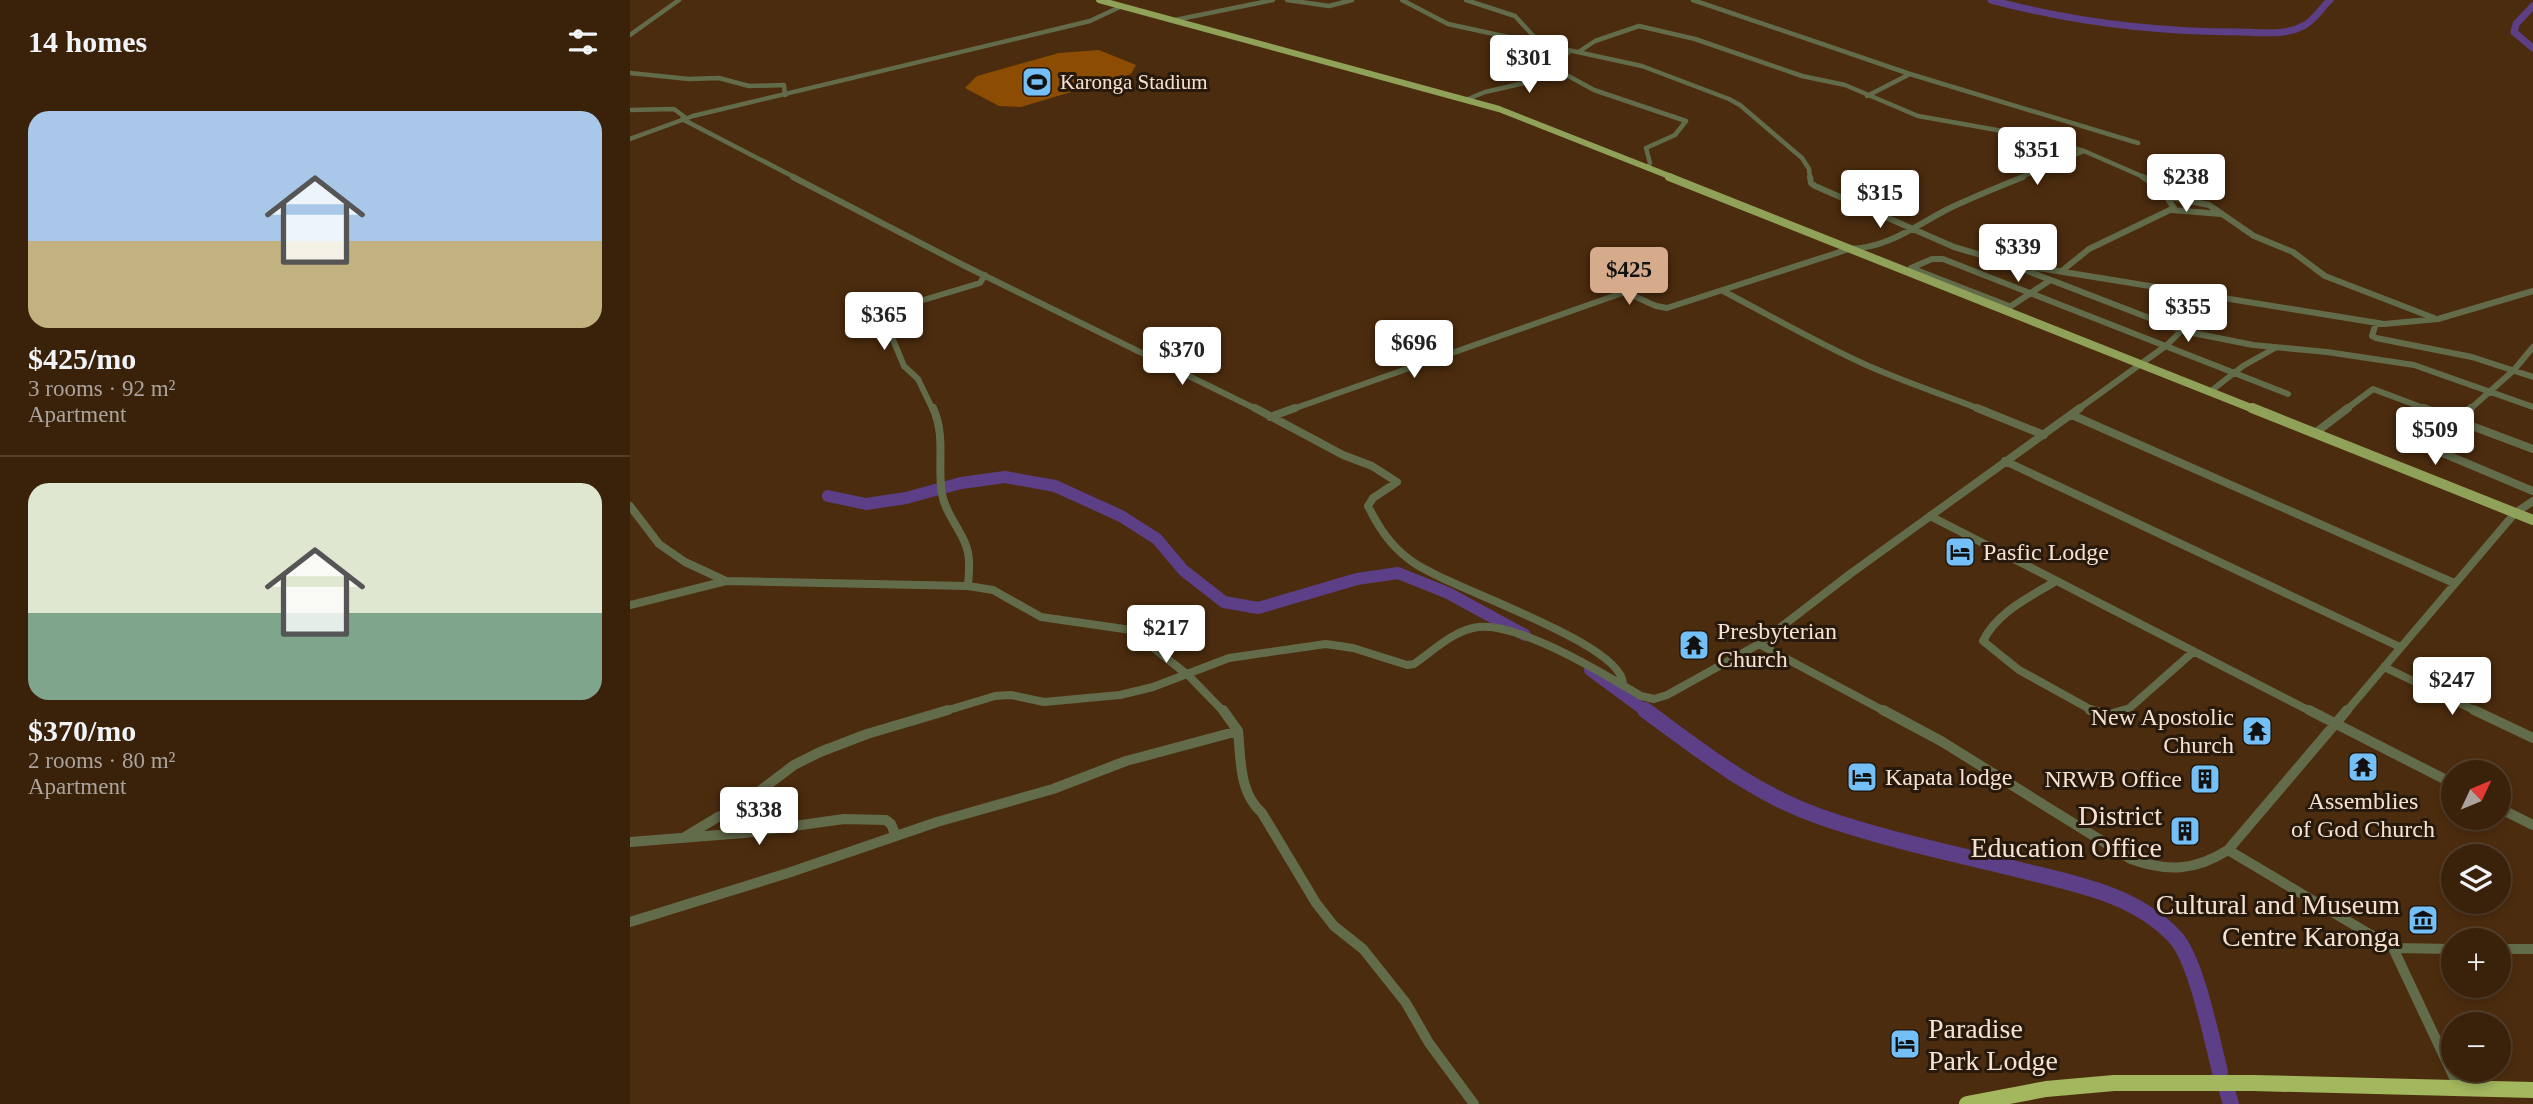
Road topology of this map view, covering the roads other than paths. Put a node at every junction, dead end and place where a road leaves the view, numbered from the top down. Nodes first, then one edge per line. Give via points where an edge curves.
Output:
1 (679, 0) edge
2 (1099, 0) edge
3 (1273, 0) edge
4 (1286, 0) edge
5 (1352, 0) edge
6 (1402, 0) edge
7 (1466, 0) edge
8 (1693, 0) edge
9 (1122, 6) junction
10 (1175, 20) junction
11 (630, 35) edge
12 (1543, 45) junction
13 (1580, 51) junction
14 (1569, 52) junction
15 (1552, 67) junction
16 (630, 73) edge
17 (1910, 74) junction
18 (785, 95) junction
19 (1867, 96) junction
20 (1468, 99) junction
21 (630, 110) edge
22 (684, 119) junction
23 (630, 139) edge
24 (2138, 143) dead end
25 (2084, 151) junction
26 (1648, 168) junction
27 (2170, 197) junction
28 (2172, 210) junction
29 (2222, 214) junction
30 (1914, 229) junction
31 (1849, 249) junction
32 (2008, 263) junction
33 (2063, 270) junction
34 (985, 275) junction
35 (2049, 281) junction
36 (1723, 291) junction
37 (2533, 291) edge
38 (2029, 293) junction
39 (2216, 296) junction
40 (2007, 308) junction
41 (2438, 319) junction
42 (2375, 323) junction
43 (2183, 331) junction
44 (2167, 345) junction
45 (2533, 347) edge
46 (2275, 348) junction
47 (2139, 364) junction
48 (2514, 370) junction
49 (2237, 373) junction
50 (2533, 377) edge
51 (2211, 391) junction
52 (2487, 391) junction
53 (2288, 394) dead end
54 (2533, 407) edge
55 (2438, 412) junction
56 (2072, 415) junction
57 (1270, 416) junction
58 (2458, 420) junction
59 (2315, 433) junction
60 (2044, 435) junction
61 (2533, 449) edge
62 (2005, 461) junction
63 (2533, 491) edge
64 (2533, 501) edge
65 (630, 506) edge
66 (2515, 513) junction
67 (1930, 516) junction
68 (2533, 520) edge
69 (726, 581) junction
70 (2056, 581) junction
71 (2454, 583) junction
72 (968, 586) junction
73 (630, 605) edge
74 (1759, 644) junction
75 (2400, 647) junction
76 (2193, 652) junction
77 (2384, 667) junction
78 (1186, 673) junction
79 (1623, 684) junction
80 (2336, 723) junction
81 (1238, 731) junction
82 (2533, 738) edge
83 (2441, 777) edge
84 (2511, 814) edge
85 (2533, 825) edge
86 (896, 836) junction
87 (683, 838) junction
88 (630, 842) edge
89 (2228, 850) junction
90 (630, 922) edge
91 (2393, 948) junction
92 (2441, 949) edge
93 (2511, 949) edge
94 (2533, 949) edge
95 (2208, 1083) joint
96 (2459, 1088) junction
97 (2533, 1090) edge
98 (1474, 1104) edge
99 (1967, 1104) edge

1 - 11 street
2 - 9 main road
3 - 10 street
4 - 5 street via 1329,6
6 - 12 street via 1448,24
7 - 12 street via 1515,16
8 - 17 street
9 - 10 main road
9 - 18 street via 1090,21
10 - 20 main road
12 - 14 street
13 - 14 street
13 - 19 street via 1639,26 1845,85
13 - 30 street via 1647,68 1735,102 1802,158 1815,186
14 - 15 street
15 - 20 street via 1533,81
15 - 26 street via 1594,90 1686,121 1675,135 1646,148
16 - 18 street via 719,78 749,86 784,85
17 - 19 street
17 - 24 street
18 - 22 street
19 - 25 street via 1930,119 2025,135
20 - 26 main road
21 - 22 street via 674,109
22 - 23 street
22 - 34 street
25 - 27 street via 2127,167
25 - 30 street
26 - 31 main road
27 - 28 street
27 - 29 street via 2204,203
28 - 29 street
28 - 33 street via 2089,249
29 - 41 street via 2254,236 2293,252 2325,276
30 - 31 street via 1864,250
30 - 32 street
31 - 36 street
31 - 40 main road
32 - 33 street
32 - 35 street
33 - 39 street
34 - 57 street
34 - 72 street via 980,283 883,316 904,366 918,379 938,419 942,494 965,544 970,564
35 - 38 street
35 - 43 street
36 - 57 street via 1662,309 1625,292
36 - 60 street via 1862,363
37 - 41 street
38 - 40 street
38 - 40 street via 1943,259 1911,268
38 - 44 street
39 - 42 street
39 - 43 street
40 - 47 main road
41 - 42 street
42 - 48 street via 2372,336 2376,338
43 - 44 street
43 - 46 street
44 - 47 street
44 - 49 street
45 - 48 street
46 - 49 street
46 - 52 street via 2399,362
47 - 51 main road
47 - 56 street
48 - 50 street
48 - 52 street
49 - 51 street
49 - 53 street
51 - 59 main road
52 - 54 street
52 - 58 street
55 - 58 street
55 - 59 street via 2369,389
55 - 63 street via 2412,435 2414,441
56 - 60 street
56 - 71 street
57 - 79 street via 1396,480 1368,506 1383,536 1412,562 1582,643 1619,671
58 - 61 street
59 - 66 main road
60 - 62 street
62 - 67 street
62 - 75 street
64 - 66 street
65 - 69 street via 659,544
66 - 68 main road
66 - 71 street
67 - 70 street
67 - 74 street
69 - 72 street
69 - 73 street
70 - 76 street
70 - 76 street via 1997,621 1986,630 1983,640 1987,649 2085,707 2100,713 2123,713
71 - 75 street
72 - 78 street via 993,590 1041,617 1122,627
74 - 79 street via 1659,698 1641,696
74 - 89 street via 1941,741 2131,859 2154,868 2186,871
75 - 77 street
76 - 80 street
77 - 80 street
77 - 82 street
78 - 79 street via 1238,655 1325,644 1414,664 1460,634 1482,627 1525,638
78 - 81 street via 1217,702
78 - 87 street via 1145,690 1092,699 1044,702 995,696 843,741 793,765 732,812
80 - 83 street
80 - 89 street
81 - 86 street via 1126,761 1053,789
81 - 98 street via 1245,790 1251,803 1262,813 1316,903 1334,926 1363,949 1406,1003
84 - 85 street
86 - 87 street via 888,821 844,819
86 - 90 street
87 - 88 street
89 - 91 street
91 - 92 street
91 - 96 street
93 - 94 street
95 - 96 highway
95 - 99 highway via 2114,1083 2046,1089
96 - 97 highway

